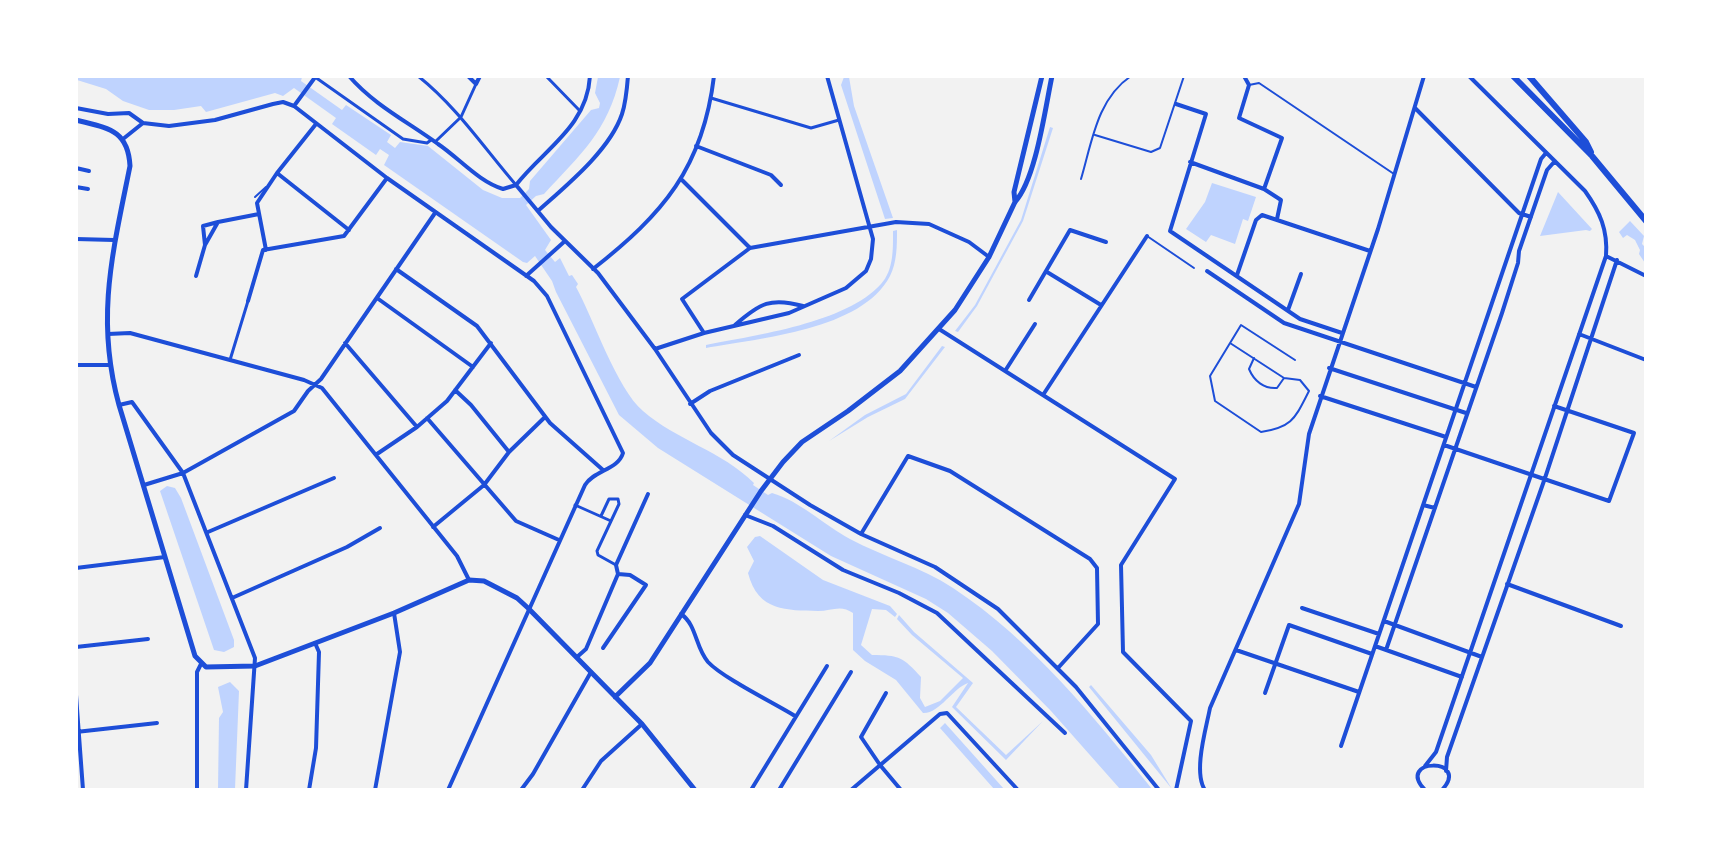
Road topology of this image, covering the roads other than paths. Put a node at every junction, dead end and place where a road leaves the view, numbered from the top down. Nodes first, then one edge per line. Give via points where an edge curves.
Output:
1 (350, 76) edge
2 (418, 76) edge
3 (468, 76) edge
4 (480, 76) edge
5 (546, 76) edge
6 (590, 76) edge
7 (628, 76) edge
8 (714, 76) edge
9 (827, 76) edge
10 (1042, 76) edge
11 (1052, 76) edge
12 (1131, 76) edge
13 (1184, 76) edge
14 (1244, 76) edge
15 (1424, 76) edge
16 (1469, 76) edge
17 (1513, 76) edge
18 (316, 77) edge
19 (1534, 78) edge
20 (476, 84) junction
21 (1249, 85) junction
22 (713, 99) junction
23 (1176, 104) junction
24 (294, 106) junction
25 (76, 108) edge
26 (1417, 110) junction
27 (581, 113) junction
28 (461, 117) junction
29 (76, 120) edge
30 (839, 120) junction
31 (143, 123) junction
32 (316, 124) junction
33 (1095, 135) junction
34 (123, 140) junction
35 (433, 140) junction
36 (696, 146) junction
37 (1546, 153) junction
38 (1592, 156) junction
39 (1554, 161) junction
40 (1190, 162) junction
41 (76, 168) edge
42 (89, 171) dead end
43 (277, 173) junction
44 (1394, 174) junction
45 (387, 178) junction
46 (1081, 179) dead end
47 (682, 180) junction
48 (516, 185) junction
49 (781, 185) dead end
50 (76, 187) edge
51 (269, 187) junction
52 (88, 189) dead end
53 (1264, 189) junction
54 (255, 197) dead end
55 (1015, 202) junction
56 (539, 210) junction
57 (435, 213) junction
58 (259, 214) junction
59 (1524, 215) junction
60 (1531, 217) junction
61 (1277, 219) junction
62 (1646, 221) edge
63 (218, 222) junction
64 (870, 227) junction
65 (349, 230) junction
66 (1147, 236) joint
67 (76, 239) edge
68 (114, 240) junction
69 (565, 241) junction
70 (1106, 242) dead end
71 (205, 245) junction
72 (750, 248) junction
73 (266, 250) junction
74 (1370, 251) junction
75 (1606, 256) junction
76 (989, 257) junction
77 (1617, 260) junction
78 (593, 268) junction
79 (1194, 268) dead end
80 (396, 269) junction
81 (1207, 271) dead end
82 (1047, 272) junction
83 (1301, 274) dead end
84 (1237, 275) junction
85 (196, 276) dead end
86 (526, 276) junction
87 (1646, 276) edge
88 (377, 298) junction
89 (1029, 300) dead end
90 (248, 301) joint
91 (1101, 305) junction
92 (803, 306) junction
93 (1288, 310) junction
94 (1035, 324) dead end
95 (735, 325) junction
96 (939, 329) junction
97 (704, 333) junction
98 (1342, 333) junction
99 (107, 334) junction
100 (1579, 334) junction
101 (1592, 340) junction
102 (491, 342) junction
103 (1339, 342) junction
104 (345, 343) junction
105 (1230, 343) junction
106 (655, 349) junction
107 (799, 355) dead end
108 (1254, 358) junction
109 (230, 360) junction
110 (1295, 360) dead end
111 (1646, 360) edge
112 (76, 365) edge
113 (110, 365) junction
114 (473, 367) junction
115 (1329, 368) junction
116 (1005, 371) junction
117 (1284, 378) junction
118 (1466, 383) junction
119 (315, 385) junction
120 (1476, 387) junction
121 (455, 390) junction
122 (1043, 395) junction
123 (1320, 396) junction
124 (690, 404) junction
125 (118, 405) junction
126 (1554, 406) junction
127 (1568, 410) junction
128 (1455, 411) junction
129 (1466, 413) junction
130 (545, 417) junction
131 (427, 418) junction
132 (417, 427) junction
133 (1446, 437) junction
134 (1444, 445) junction
135 (1454, 447) junction
136 (509, 452) junction
137 (377, 454) junction
138 (603, 470) junction
139 (1435, 471) junction
140 (183, 473) junction
141 (1530, 473) junction
142 (1446, 475) junction
143 (334, 478) dead end
144 (770, 478) junction
145 (1545, 478) junction
146 (484, 484) junction
147 (144, 485) junction
148 (648, 494) dead end
149 (575, 505) junction
150 (1423, 505) junction
151 (1435, 508) junction
152 (745, 515) junction
153 (601, 516) junction
154 (611, 521) junction
155 (433, 527) junction
156 (380, 528) dead end
157 (208, 532) junction
158 (861, 534) junction
159 (559, 540) junction
160 (1410, 544) junction
161 (1421, 547) junction
162 (166, 557) junction
163 (616, 565) junction
164 (76, 568) edge
165 (618, 574) junction
166 (469, 580) junction
167 (1507, 584) junction
168 (232, 598) junction
169 (528, 608) junction
170 (1302, 608) dead end
171 (394, 613) junction
172 (681, 614) junction
173 (1384, 621) junction
174 (1395, 625) junction
175 (1621, 626) dead end
176 (1379, 634) junction
177 (148, 639) dead end
178 (315, 643) junction
179 (1375, 646) junction
180 (76, 647) edge
181 (603, 648) dead end
182 (1236, 650) junction
183 (1386, 650) junction
184 (1471, 652) junction
185 (1372, 654) junction
186 (577, 657) junction
187 (1482, 657) junction
188 (1275, 663) junction
189 (201, 664) junction
190 (255, 666) junction
191 (827, 666) dead end
192 (1058, 669) junction
193 (591, 671) junction
194 (851, 672) dead end
195 (1462, 677) junction
196 (1359, 692) junction
197 (886, 693) dead end
198 (1265, 693) dead end
199 (76, 695) edge
200 (615, 697) junction
201 (795, 716) junction
202 (157, 723) dead end
203 (642, 724) junction
204 (79, 732) edge
205 (1065, 733) dead end
206 (1341, 746) dead end
207 (880, 765) junction
208 (1425, 766) junction
209 (1446, 771) junction
210 (1448, 779) junction
211 (1451, 788) edge
212 (83, 789) edge
213 (197, 789) edge
214 (246, 789) edge
215 (309, 789) edge
216 (375, 789) edge
217 (448, 789) edge
218 (521, 789) edge
219 (582, 789) edge
220 (695, 789) edge
221 (751, 789) edge
222 (779, 789) edge
223 (851, 789) edge
224 (901, 789) edge
225 (1018, 789) edge
226 (1159, 789) edge
227 (1176, 789) edge
228 (1204, 789) edge
229 (1425, 789) edge
230 (1442, 789) edge

1 - 35 street via 364,93
2 - 28 street
3 - 20 street
4 - 20 street
5 - 27 street
6 - 27 street
7 - 56 street via 622,115 614,129 583,169
8 - 22 street
9 - 30 street
10 - 55 main road via 1014,192
11 - 55 main road via 1037,146 1021,195
12 - 33 lane via 1109,97
13 - 23 lane
14 - 21 street
15 - 26 street
16 - 37 street
17 - 38 main road
18 - 24 street
18 - 35 street via 403,140
19 - 38 main road via 1586,142
20 - 28 street
21 - 44 lane via 1260,83
21 - 53 street via 1239,118 1282,138
22 - 30 street via 811,128
22 - 36 street
23 - 33 lane via 1160,148 1151,152
23 - 40 street via 1206,114
24 - 31 street via 284,102 187,124
24 - 32 street
25 - 31 street via 129,113
26 - 44 street
26 - 59 street
27 - 48 street
28 - 35 street
28 - 48 street
29 - 34 main road via 108,127
30 - 64 street
31 - 34 street
32 - 43 street
32 - 45 street
33 - 46 lane
34 - 68 main road via 130,166
35 - 48 street via 497,187
36 - 47 street
36 - 49 street via 771,175
37 - 39 street
37 - 59 street
38 - 62 main road
39 - 60 street via 1547,170
39 - 75 street via 1597,208 1605,228
40 - 53 street
40 - 84 street via 1170,231
41 - 42 street
43 - 51 street
43 - 65 street
44 - 74 street
45 - 57 street
45 - 65 street
47 - 72 street
47 - 78 street via 646,223
48 - 56 street
50 - 52 street
51 - 54 lane via 263,187
51 - 58 street via 257,203
53 - 61 street via 1281,200
55 - 76 main road
56 - 69 street
57 - 80 street
57 - 86 street
58 - 63 street
58 - 73 street
59 - 60 street
59 - 118 street
60 - 120 street
61 - 74 street
61 - 84 street via 1265,215 1258,218
63 - 71 street
63 - 71 street via 203,226
64 - 72 street
64 - 76 street via 896,222 929,224 969,242
64 - 92 street via 873,239 866,271 846,288
65 - 73 street via 344,236
66 - 79 lane
66 - 91 street
67 - 68 street
68 - 99 main road via 107,278
69 - 78 street
69 - 86 street
70 - 82 street via 1070,230
71 - 85 street
72 - 97 street via 682,299
73 - 90 street
74 - 98 street
75 - 77 street
75 - 100 street
76 - 96 main road
77 - 87 street
77 - 101 street
78 - 106 street
80 - 88 street
80 - 102 street via 477,326
81 - 103 street via 1284,323
82 - 89 street
82 - 91 street
83 - 93 street
84 - 93 street
86 - 138 street via 547,296 620,441 622,457
88 - 104 street
88 - 114 street
90 - 109 street
91 - 122 street
92 - 95 street via 770,319
92 - 95 street via 768,302
93 - 98 street via 1300,319
94 - 116 street
95 - 97 street
96 - 116 street
96 - 144 main road via 886,383 802,442
97 - 106 street
98 - 103 street
99 - 109 street via 130,333
99 - 113 main road
100 - 101 street
100 - 126 street
101 - 111 street
101 - 127 street
102 - 114 street
102 - 130 street
103 - 115 street
103 - 118 street
104 - 119 street
104 - 132 street
105 - 108 lane
105 - 110 lane via 1241,325
105 - 117 lane via 1210,376 1215,401 1261,432 1283,429 1310,391 1300,380
106 - 124 street
107 - 124 street via 710,391
108 - 117 lane
108 - 117 lane via 1249,369 1253,378 1268,388 1277,388
109 - 119 street
112 - 113 street
113 - 125 main road
114 - 121 street
115 - 123 street
115 - 128 street
116 - 122 street
118 - 120 street
118 - 128 street
119 - 137 street via 322,388
119 - 140 street via 294,411
120 - 129 street
121 - 131 street
121 - 136 street
122 - 227 street via 1175,479 1121,565 1123,652 1191,721
123 - 133 street
123 - 182 street via 1309,434 1299,504
124 - 144 street via 733,455
125 - 140 street via 132,402
125 - 147 main road
126 - 127 street
126 - 141 street
127 - 145 street
127 - 145 street via 1634,433 1609,501
128 - 129 street
128 - 133 street
129 - 135 street
130 - 136 street
130 - 138 street
131 - 132 street
131 - 146 street
132 - 137 street
133 - 134 street
134 - 135 street
134 - 139 street
135 - 141 street
135 - 142 street
136 - 146 street
137 - 155 street
138 - 149 street via 589,478
139 - 142 street
139 - 150 street
140 - 147 street
140 - 157 street
141 - 145 street
141 - 184 street
142 - 151 street
143 - 157 street
144 - 152 main road
144 - 158 street
145 - 167 street
146 - 155 street
146 - 159 street via 516,521
147 - 162 main road
148 - 163 street
149 - 153 street
149 - 159 street
150 - 151 street
150 - 160 street
151 - 161 street
152 - 172 main road
152 - 205 street via 773,526 843,570 937,613
153 - 154 street
153 - 154 street via 609,499 618,499 620,504
154 - 163 street via 597,551
155 - 166 street via 457,556
156 - 168 street via 347,547
157 - 168 street
158 - 192 street via 935,567 968,587 998,609
158 - 192 street via 908,456 950,471 1095,564 1098,624
159 - 169 street
160 - 161 street
160 - 173 street
161 - 174 street
162 - 164 street
162 - 189 main road via 195,656
163 - 165 street
165 - 181 street via 630,575 646,585
165 - 186 street via 586,649
166 - 169 main road via 484,581
166 - 171 main road
167 - 175 street
167 - 187 street
168 - 190 street
169 - 186 main road
169 - 217 street
170 - 176 street
171 - 178 main road
171 - 216 street via 400,652
172 - 200 main road via 650,663
172 - 201 street via 690,621 708,662
173 - 174 street
173 - 176 street
174 - 183 street
174 - 184 street
176 - 179 street
177 - 180 street
178 - 190 main road
178 - 215 street via 319,652 316,745
179 - 183 street
179 - 185 street
182 - 188 street
182 - 228 street via 1210,708 1202,745 1200,782
183 - 195 street
184 - 187 street
184 - 195 street
185 - 188 street via 1289,626
185 - 196 street
186 - 193 main road
187 - 209 street via 1447,757
188 - 196 street
188 - 198 street
189 - 190 main road
189 - 213 street via 197,672
190 - 214 street
191 - 201 street
192 - 226 street
193 - 200 main road
193 - 218 street
194 - 222 street
195 - 208 street via 1436,752
196 - 206 street
197 - 207 street via 861,737
199 - 204 street
200 - 203 main road
201 - 221 street
202 - 204 street
203 - 219 street via 600,762
203 - 220 main road
204 - 212 street
207 - 223 street
207 - 224 street
207 - 225 street via 940,714 947,713
208 - 209 street via 1437,764
208 - 229 street via 1419,777
209 - 210 street
210 - 211 street
210 - 230 street

